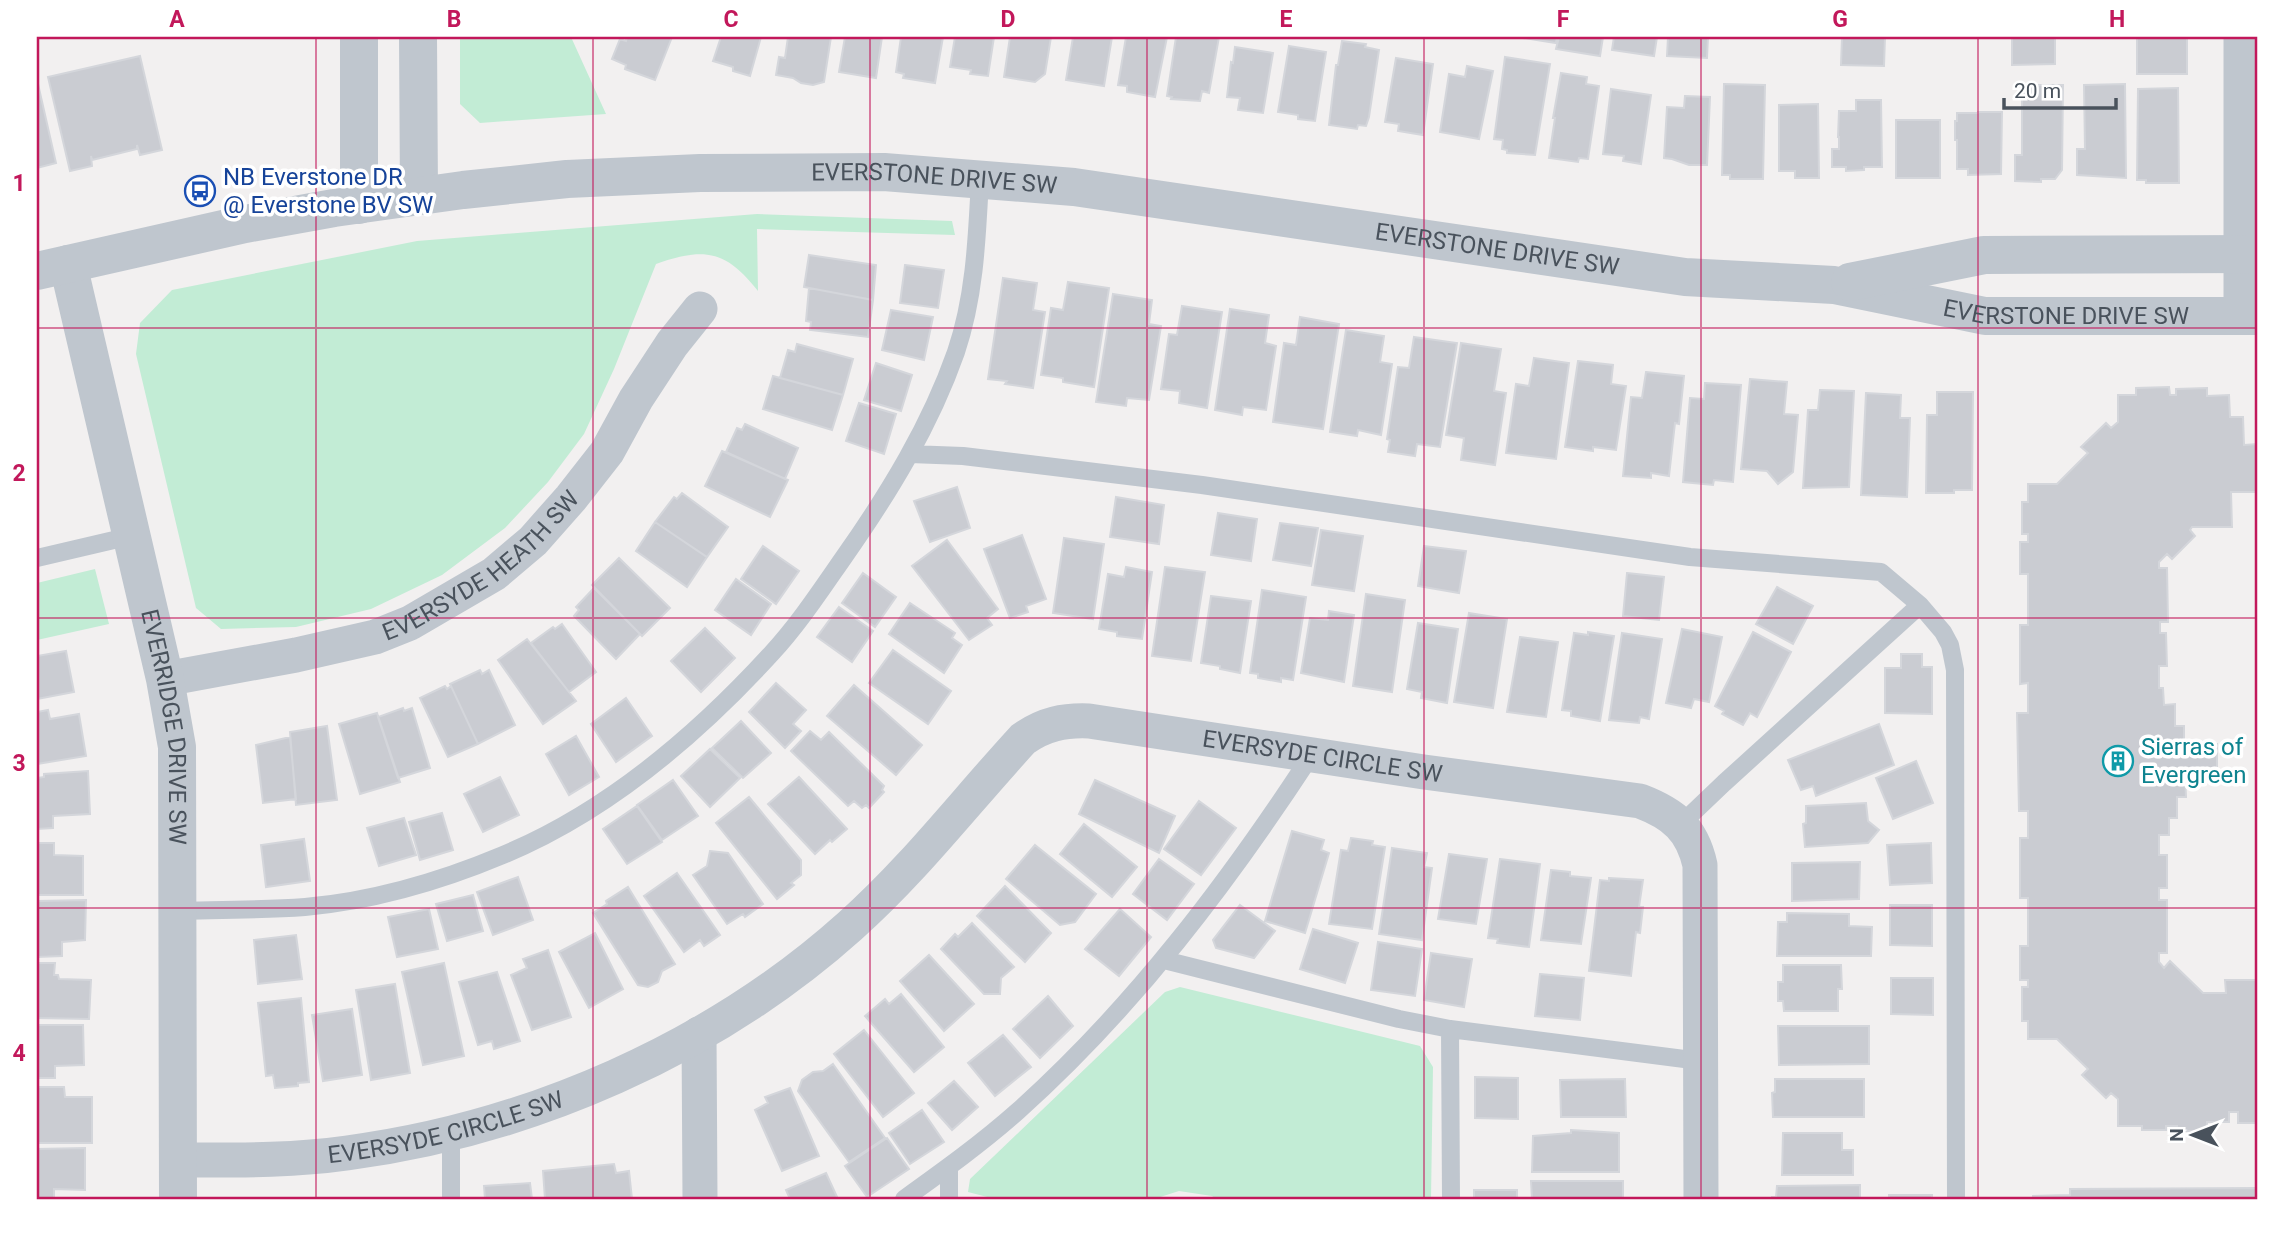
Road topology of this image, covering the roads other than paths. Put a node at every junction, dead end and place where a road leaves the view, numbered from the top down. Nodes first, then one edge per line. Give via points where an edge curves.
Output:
1 (359, 37) edge
2 (418, 37) edge
3 (2241, 37) edge
4 (980, 179) junction
5 (419, 196) junction
6 (359, 205) junction
7 (2249, 254) edge
8 (52, 268) edge
9 (1834, 285) junction
10 (700, 309) dead end
11 (2249, 316) edge
12 (911, 454) junction
13 (131, 536) junction
14 (37, 558) edge
15 (1920, 606) junction
16 (165, 679) junction
17 (1312, 754) junction
18 (1681, 825) junction
19 (178, 911) junction
20 (1164, 960) junction
21 (1450, 1029) junction
22 (699, 1034) junction
23 (1700, 1061) junction
24 (451, 1133) junction
25 (178, 1160) junction
26 (949, 1166) junction
27 (178, 1199) edge
28 (451, 1199) edge
29 (700, 1199) edge
30 (904, 1199) edge
31 (949, 1199) edge
32 (1451, 1199) edge
33 (1701, 1199) edge
34 (1956, 1199) edge

1 - 6 street
2 - 5 street
3 - 7 street
4 - 5 street, EVERSTONE DRIVE SW via 884,172 700,173 567,179
4 - 9 street, EVERSTONE DRIVE SW via 1213,206 1685,278
4 - 12 lane via 974,275 957,349 934,411
5 - 6 street, EVERSTONE DRIVE SW
6 - 8 street, EVERSTONE DRIVE SW via 245,224
7 - 9 street, EVERSTONE DRIVE SW via 1984,255
7 - 11 street
8 - 13 street, EVERRIDGE DRIVE SW
9 - 11 street, EVERSTONE DRIVE SW via 1985,317
10 - 16 street, EVERSYDE HEATH SW via 636,399 607,453 533,541 494,574 410,623 375,637
12 - 15 lane via 963,456 1202,485 1690,557 1881,572
12 - 19 lane via 870,520 773,652 705,721 614,794 503,855 379,895 306,907
13 - 14 lane
13 - 16 street, EVERRIDGE DRIVE SW
15 - 18 lane
15 - 34 lane via 1943,632 1955,670
16 - 19 street, EVERRIDGE DRIVE SW via 177,747
17 - 18 street, EVERSYDE CIRCLE SW via 1640,801
17 - 20 lane via 1268,822
17 - 22 street, EVERSYDE CIRCLE SW via 1089,720 1069,720 1036,730 1023,739 900,879 849,927 794,973
18 - 23 street, EVERSYDE CIRCLE SW via 1700,865
19 - 25 street, EVERRIDGE DRIVE SW
20 - 21 lane
20 - 26 lane via 1058,1073
21 - 23 lane
21 - 32 lane
22 - 24 street, EVERSYDE CIRCLE SW via 586,1090
22 - 29 street
23 - 33 street, EVERSYDE CIRCLE SW
24 - 25 street, EVERSYDE CIRCLE SW via 346,1153
24 - 28 lane
25 - 27 street, EVERRIDGE DRIVE SW
26 - 30 lane
26 - 31 lane

